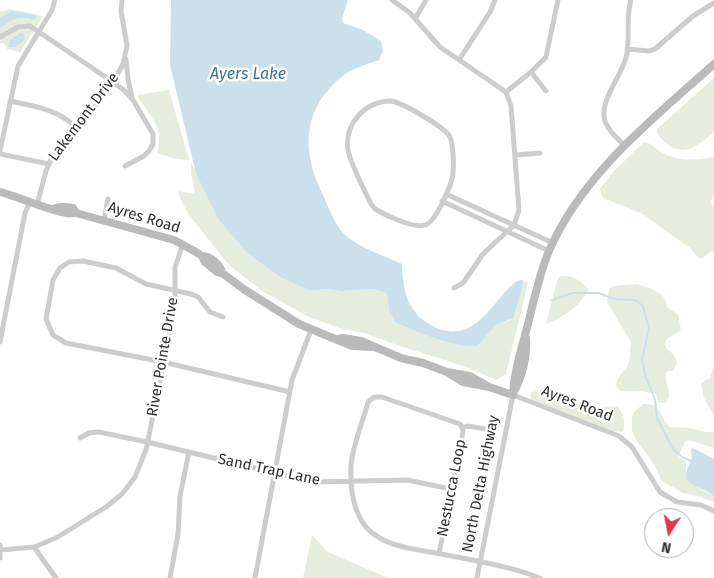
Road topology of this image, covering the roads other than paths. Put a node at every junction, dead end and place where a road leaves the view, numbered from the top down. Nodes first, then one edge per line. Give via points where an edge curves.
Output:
1 (55, 0) edge
2 (122, 0) edge
3 (392, 0) edge
4 (426, 0) edge
5 (495, 0) edge
6 (558, 0) edge
7 (631, 0) edge
8 (714, 3) edge
9 (415, 19) junction
10 (39, 31) junction
11 (0, 37) edge
12 (627, 49) junction
13 (126, 57) junction
14 (459, 60) junction
15 (714, 64) edge
16 (531, 72) junction
17 (113, 82) junction
18 (546, 91) dead end
19 (506, 92) junction
20 (133, 100) junction
21 (10, 101) junction
22 (75, 126) junction
23 (624, 145) junction
24 (0, 153) edge
25 (540, 153) dead end
26 (516, 155) junction
27 (48, 164) junction
28 (125, 166) dead end
29 (0, 192) edge
30 (446, 194) junction
31 (108, 199) dead end
32 (442, 201) junction
33 (33, 203) junction
34 (104, 220) junction
35 (514, 225) junction
36 (506, 231) junction
37 (553, 243) junction
38 (182, 244) junction
39 (549, 251) junction
40 (454, 288) dead end
41 (176, 290) junction
42 (223, 317) dead end
43 (311, 330) junction
44 (0, 342) edge
45 (164, 362) junction
46 (290, 392) junction
47 (513, 395) junction
48 (462, 428) junction
49 (491, 430) dead end
50 (80, 438) dead end
51 (148, 442) junction
52 (189, 452) junction
53 (274, 472) junction
54 (352, 482) junction
55 (451, 489) junction
56 (714, 511) edge
57 (0, 547) edge
58 (34, 547) junction
59 (439, 554) junction
60 (0, 558) edge
61 (480, 562) junction
62 (56, 578) edge
63 (170, 578) edge
64 (255, 578) edge
65 (477, 578) edge
66 (540, 578) edge

1 - 10 street
2 - 13 street, Lakemont Drive
3 - 9 street
4 - 9 street
5 - 14 street
6 - 16 street via 547,53
7 - 12 street via 627,15
8 - 12 street via 693,16 655,49
9 - 14 street via 437,44
10 - 11 street via 30,26 20,26
10 - 17 street
10 - 21 street via 18,66
12 - 23 street via 604,112 608,126
13 - 17 street, Lakemont Drive
13 - 20 street
14 - 19 street
15 - 23 street, North Delta Highway
16 - 18 street
16 - 19 street
17 - 20 street
17 - 22 street, Lakemont Drive via 89,115
19 - 26 street via 511,106
20 - 28 street via 153,134 153,144 149,151
21 - 22 street via 48,109
21 - 24 street
22 - 27 street, Lakemont Drive
23 - 37 street, North Delta Highway via 576,202
24 - 27 street
25 - 26 street
26 - 35 street via 519,210
27 - 33 street, Lakemont Drive
29 - 33 street, Ayres Road
30 - 32 street
30 - 32 street via 453,172 448,134 396,102 379,102 362,111 350,130 348,149 373,206 378,211 420,226 433,220
30 - 35 street
31 - 34 street
32 - 36 street
33 - 34 street, Ayres Road
33 - 44 street, Lakemont Drive via 25,213
34 - 38 street, Ayres Road via 165,236
35 - 36 street
35 - 37 street
36 - 39 street
36 - 40 street via 483,254 463,283
37 - 39 street, North Delta Highway
38 - 41 street, River Pointe Drive via 175,267
38 - 43 street, Ayres Road via 208,257 222,273 261,301
39 - 47 street, North Delta Highway via 516,368
41 - 42 street via 195,296 210,312
41 - 45 street, River Pointe Drive
41 - 45 street via 146,284 116,268 77,261 57,272 47,309 46,320 50,330 62,342
43 - 46 street
43 - 47 street, Ayres Road via 352,346 373,348 423,363 463,382
45 - 46 street
45 - 51 street, River Pointe Drive
46 - 53 street
47 - 56 street, Ayres Road via 619,436 632,447 660,492 677,502
47 - 61 street, North Delta Highway
48 - 49 street
48 - 54 street, Nestucca Loop via 460,424 374,397 368,402 352,458
48 - 55 street, Nestucca Loop
50 - 51 street via 99,432
51 - 52 street, Sand Trap Lane
51 - 58 street, River Pointe Drive via 144,459 122,494 56,538
52 - 53 street, Sand Trap Lane
52 - 63 street
53 - 54 street, Sand Trap Lane via 318,483
53 - 64 street
54 - 55 street, Sand Trap Lane via 407,480
54 - 59 street via 357,512 371,532 395,545
55 - 59 street, Nestucca Loop
57 - 58 street, River Pointe Drive
57 - 60 street
58 - 62 street
59 - 61 street
61 - 65 street, North Delta Highway
61 - 66 street

